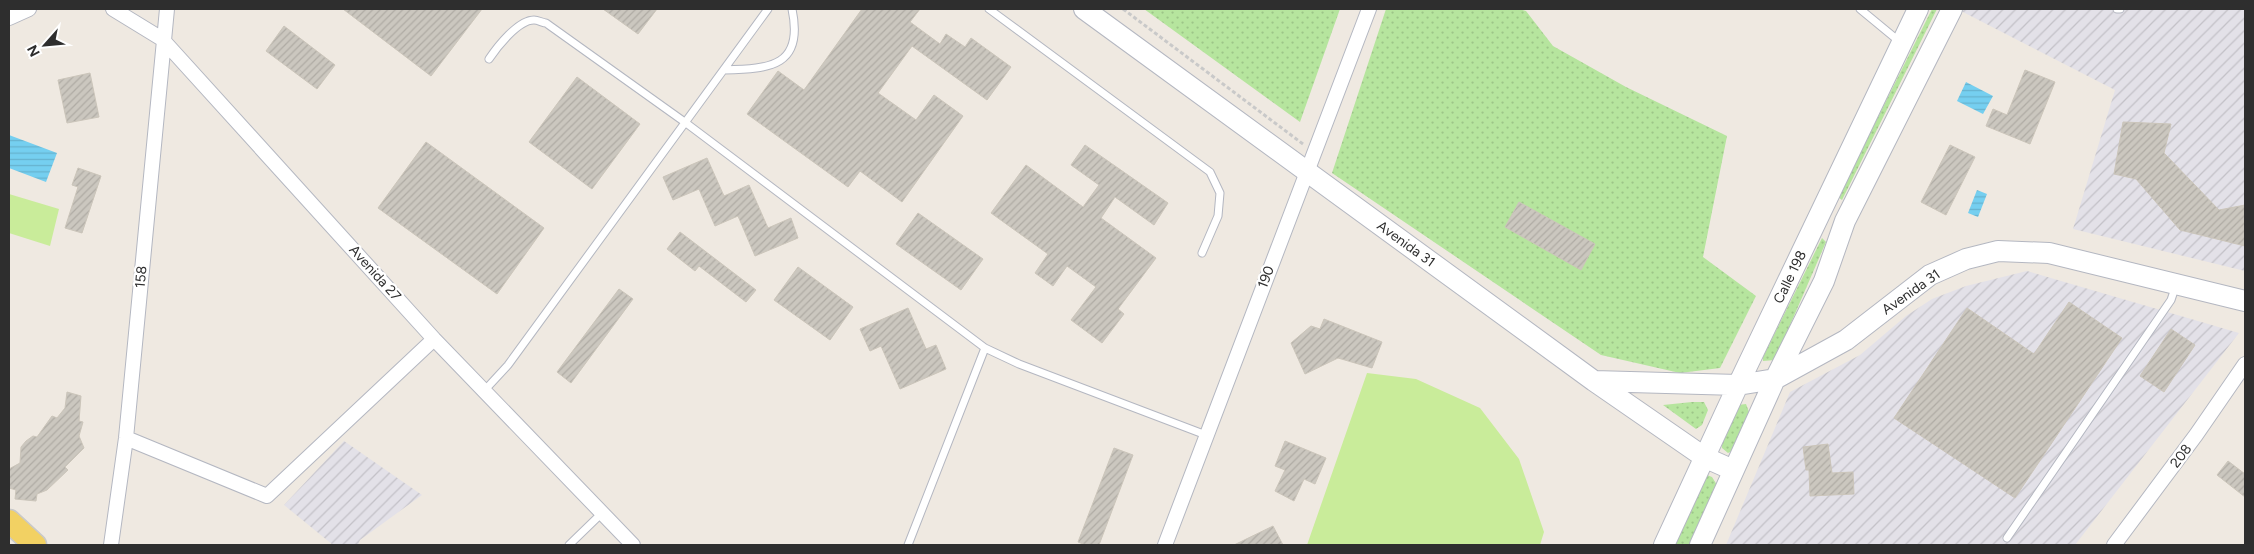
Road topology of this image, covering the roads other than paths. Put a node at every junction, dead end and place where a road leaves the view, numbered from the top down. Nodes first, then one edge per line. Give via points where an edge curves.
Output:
1 (29, 9) edge
2 (113, 9) edge
3 (167, 9) edge
4 (768, 9) edge
5 (792, 9) edge
6 (989, 9) edge
7 (1084, 9) edge
8 (1369, 9) edge
9 (1860, 9) edge
10 (1918, 9) edge
11 (1952, 9) edge
12 (9, 18) edge
13 (162, 39) junction
14 (1901, 43) junction
15 (489, 59) dead end
16 (724, 70) junction
17 (686, 123) junction
18 (1306, 172) junction
19 (1824, 208) junction
20 (1845, 221) junction
21 (1202, 253) dead end
22 (2176, 284) junction
23 (2245, 300) edge
24 (434, 339) junction
25 (985, 348) junction
26 (2245, 364) edge
27 (1775, 379) junction
28 (1594, 380) junction
29 (1738, 385) junction
30 (484, 391) junction
31 (1761, 410) junction
32 (1206, 435) junction
33 (126, 438) junction
34 (1704, 457) junction
35 (1733, 470) junction
36 (602, 512) junction
37 (9, 521) edge
38 (2007, 538) dead end
39 (34, 545) edge
40 (111, 545) edge
41 (569, 545) edge
42 (633, 545) edge
43 (908, 545) edge
44 (1165, 545) edge
45 (1664, 545) edge
46 (1700, 545) edge
47 (2114, 545) edge

1 - 12 street
2 - 13 street, Avenida 27
3 - 13 street, 158
4 - 16 lane
5 - 16 lane via 795,42 785,57 772,66 758,69
6 - 21 lane via 1210,172 1220,193 1218,216
7 - 18 main road, Avenida 31
8 - 18 street, 190
9 - 14 lane
10 - 14 main road, Calle 198
11 - 20 main road
13 - 24 street, Avenida 27
13 - 33 street, 158
14 - 19 main road, Calle 198
15 - 17 lane via 502,40 526,22 534,20 546,24
16 - 17 lane
17 - 25 lane
17 - 30 lane via 508,365
18 - 28 main road, Avenida 31
18 - 32 street, 190
19 - 20 main road
19 - 29 main road, Calle 198
20 - 27 main road via 1824,281
22 - 23 main road, Avenida 31
22 - 27 main road, Avenida 31 via 2049,253 1998,251 1966,259 1930,275 1846,340
22 - 38 lane via 2170,300
24 - 30 street, Avenida 27
24 - 33 street via 267,496
25 - 32 lane
25 - 43 lane
26 - 47 street, 208 via 2196,436
27 - 29 main road, Avenida 31
27 - 31 main road
28 - 29 main road, Avenida 31
28 - 34 main road, Avenida 31
29 - 31 main road
29 - 34 main road, Calle 198
30 - 36 street, Avenida 27
31 - 35 main road
32 - 44 street, 190
33 - 40 street, 158
34 - 35 main road, Avenida 31
34 - 45 main road, Calle 198
35 - 46 main road
36 - 41 lane
36 - 42 street, Avenida 27
37 - 39 main road

